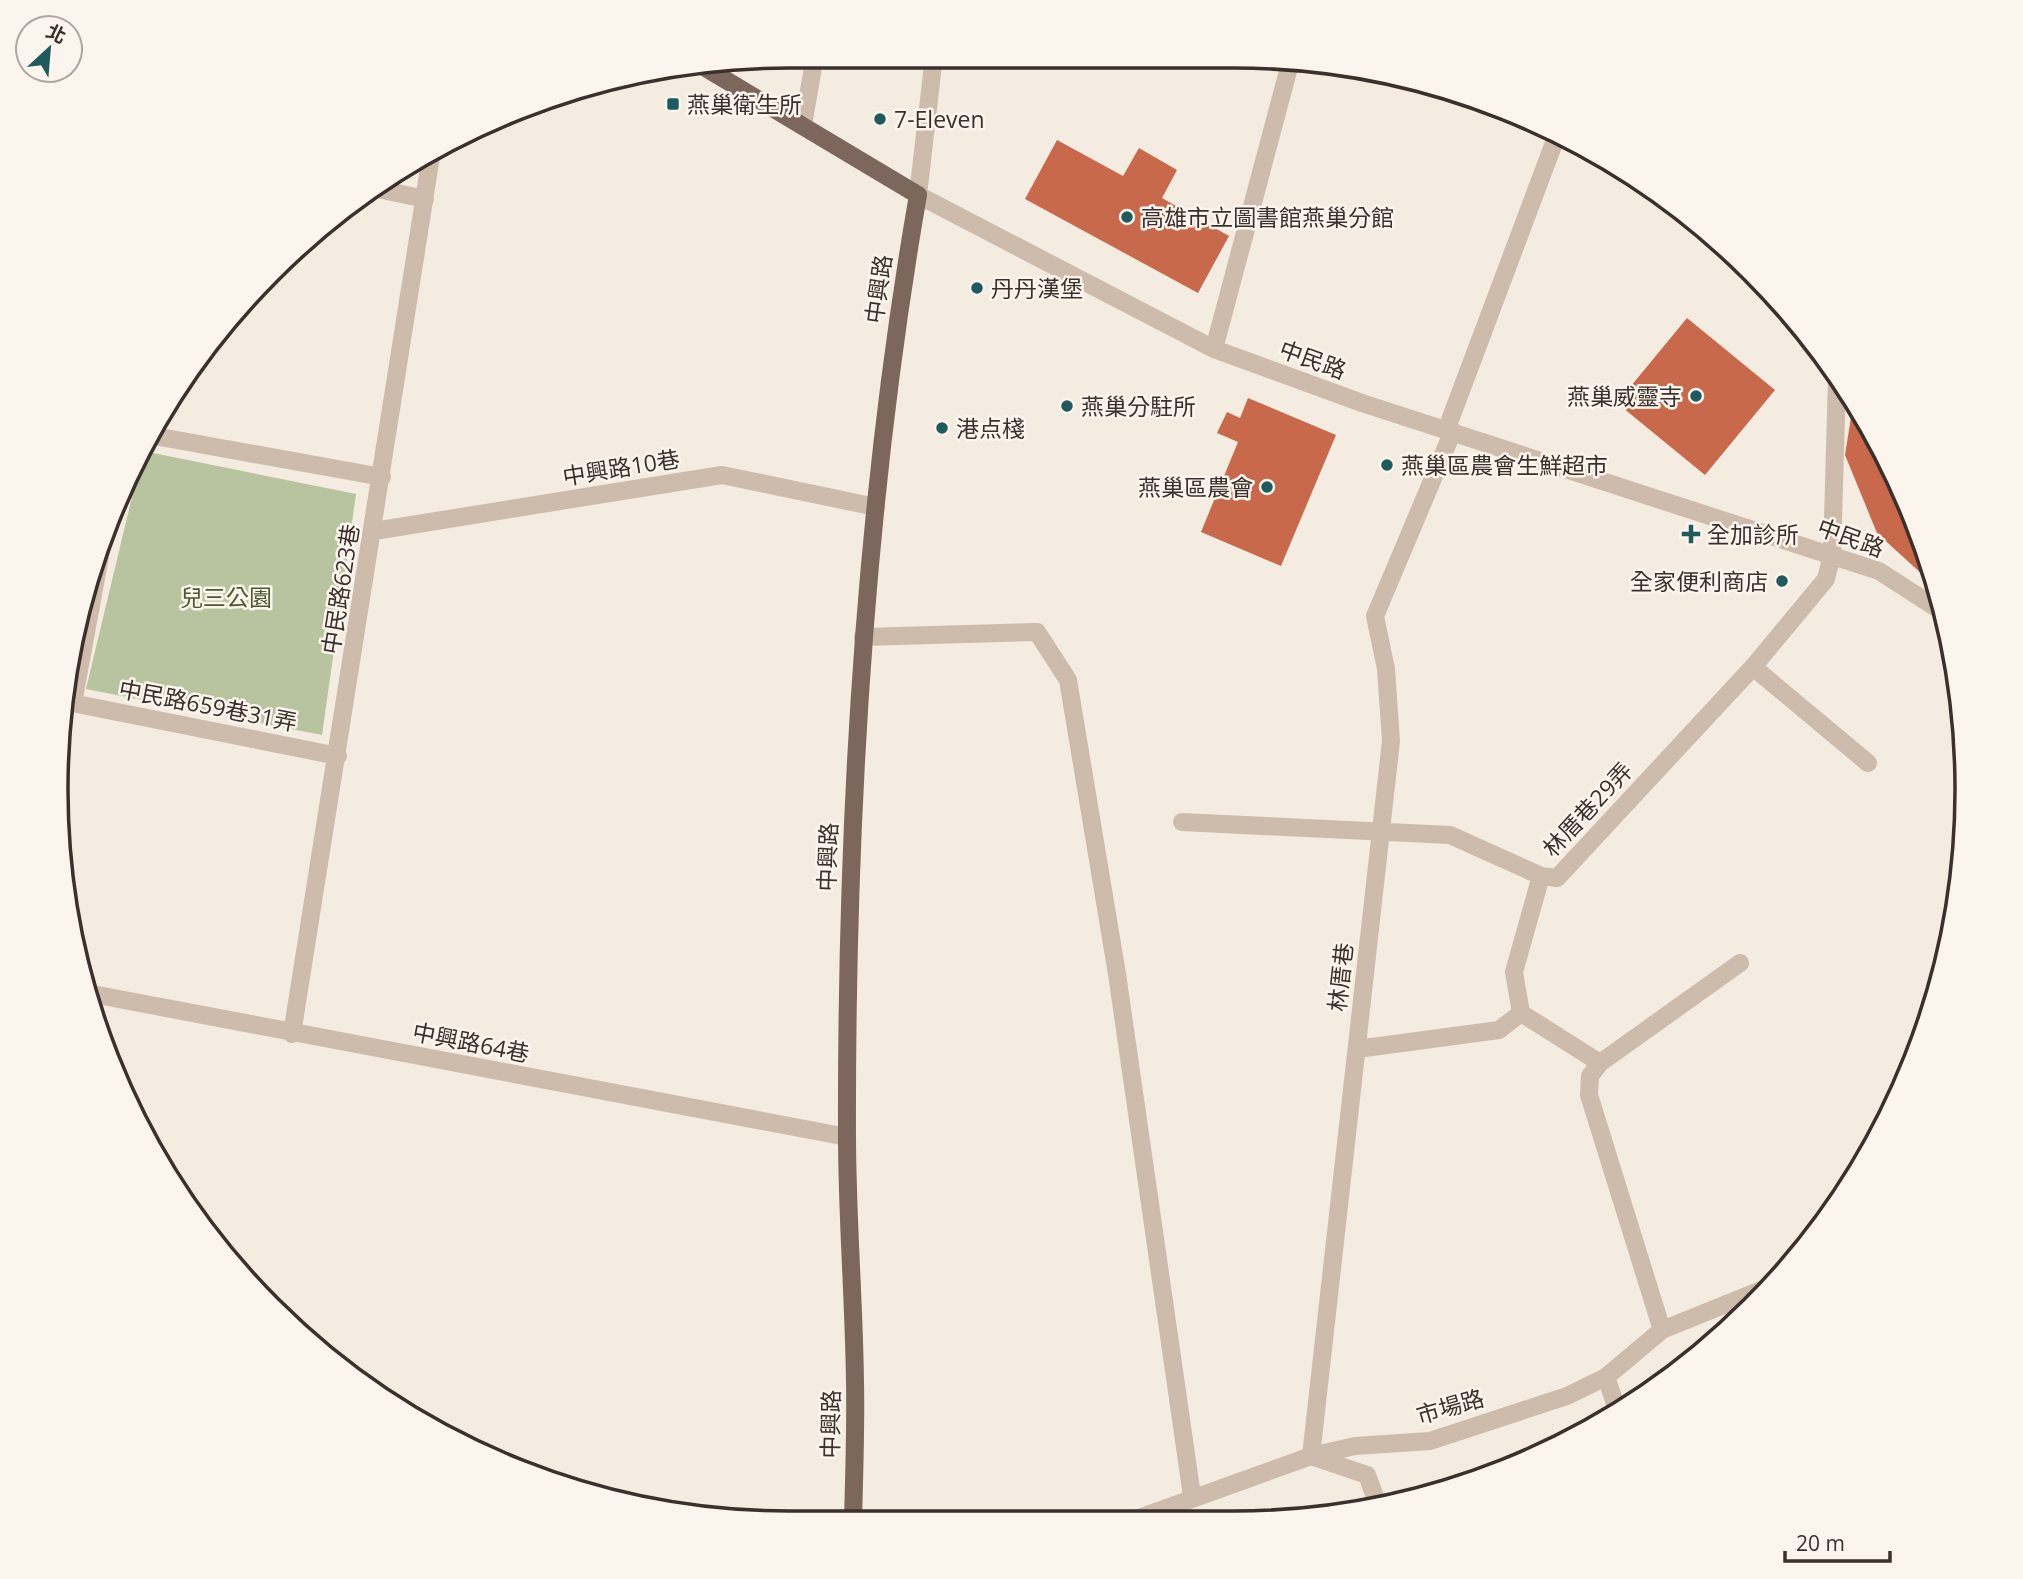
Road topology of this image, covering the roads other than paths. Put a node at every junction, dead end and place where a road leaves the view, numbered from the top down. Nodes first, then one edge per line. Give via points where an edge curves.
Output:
1 (813, 68) edge
2 (933, 68) edge
3 (1288, 71) edge
4 (713, 72) edge
5 (803, 125) junction
6 (1555, 144) edge
7 (430, 165) edge
8 (388, 191) edge
9 (918, 195) junction
10 (425, 199) junction
11 (1214, 349) junction
12 (1837, 395) edge
13 (1450, 430) junction
14 (161, 437) edge
15 (382, 477) junction
16 (876, 507) junction
17 (373, 531) junction
18 (1832, 555) junction
19 (1930, 604) edge
20 (863, 636) junction
21 (1753, 667) junction
22 (73, 704) edge
23 (338, 755) junction
24 (1868, 763) dead end
25 (1182, 822) dead end
26 (1381, 832) junction
27 (1541, 876) junction
28 (1740, 964) dead end
29 (99, 996) edge
30 (1521, 1013) junction
31 (292, 1034) junction
32 (1357, 1049) junction
33 (1600, 1063) junction
34 (847, 1137) junction
35 (1749, 1295) edge
36 (1662, 1330) junction
37 (1606, 1377) junction
38 (1614, 1401) edge
39 (1311, 1456) junction
40 (1192, 1496) junction
41 (1375, 1497) edge
42 (853, 1511) edge
43 (1155, 1511) edge

1 - 5 street
2 - 9 street
3 - 11 street
4 - 5 main road, 中民路
5 - 9 main road, 中民路
6 - 13 street, 林厝巷
7 - 10 street, 中民路623巷
8 - 10 street
9 - 11 street, 中民路
9 - 16 main road, 中興路 via 901,292
10 - 15 street, 中民路623巷
11 - 13 street, 中民路
12 - 18 street, 林厝巷29弄
13 - 18 street, 中民路
13 - 26 street, 林厝巷 via 1375,616 1386,669 1391,741
14 - 15 street
15 - 17 street, 中民路623巷
16 - 17 street, 中興路10巷 via 722,475
16 - 20 main road, 中興路
17 - 23 street, 中民路623巷
18 - 19 street, 中民路 via 1879,570
18 - 21 street, 林厝巷29弄 via 1826,579
20 - 34 main road, 中興路 via 851,848
20 - 40 street via 1037,632 1068,680 1117,974
21 - 24 street
21 - 27 street, 林厝巷29弄 via 1557,878
22 - 23 street, 中民路659巷31弄
23 - 31 street, 中民路623巷
25 - 26 street
26 - 27 street via 1450,835
26 - 32 street, 林厝巷
27 - 30 street, 林厝巷29弄 via 1514,972
28 - 33 street
29 - 31 street, 中興路64巷
30 - 32 street via 1499,1030
30 - 33 street
31 - 34 street, 中興路64巷
32 - 39 street, 林厝巷
33 - 36 street via 1590,1076 1589,1095
34 - 42 main road, 中興路 via 855,1385
35 - 36 street, 市場路
36 - 37 street, 市場路
37 - 38 street
37 - 39 street, 市場路 via 1567,1396 1430,1441 1355,1446
39 - 40 street, 市場路
39 - 41 street via 1367,1475
40 - 43 street, 市場路

